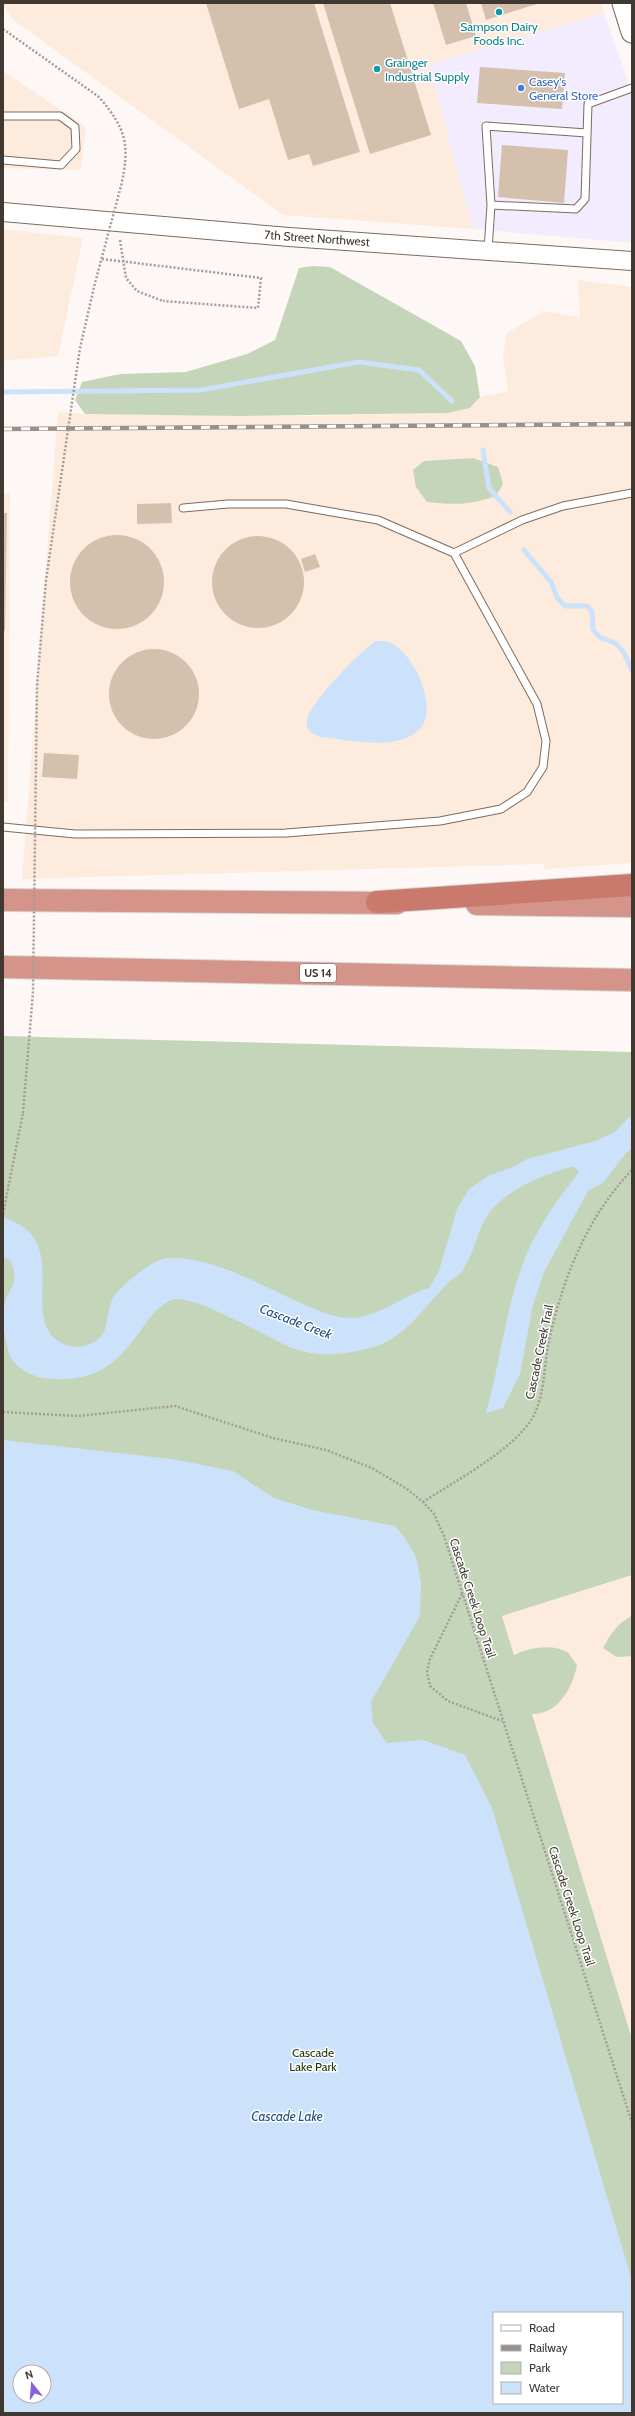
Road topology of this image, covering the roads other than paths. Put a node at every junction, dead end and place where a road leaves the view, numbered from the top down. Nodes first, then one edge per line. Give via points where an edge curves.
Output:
1 (623, 3) edge
2 (632, 32) edge
3 (632, 88) edge
4 (3, 116) edge
5 (587, 133) junction
6 (3, 160) edge
7 (491, 205) junction
8 (3, 212) edge
9 (488, 251) junction
10 (632, 261) edge
11 (632, 493) edge
12 (183, 508) dead end
13 (454, 554) junction
14 (3, 827) edge
15 (632, 885) edge
16 (3, 900) edge
17 (377, 902) junction
18 (632, 906) edge
19 (3, 967) edge
20 (632, 980) edge

1 - 2 main road
3 - 5 lane via 588,104
4 - 6 lane via 60,116 75,127 76,149 61,165
5 - 7 lane via 584,199 576,209
5 - 7 lane via 486,126
7 - 9 lane
8 - 9 street, 7th Street Northwest
9 - 10 street, 7th Street Northwest
11 - 13 lane via 564,506 522,520
12 - 13 lane via 228,504 286,504 378,520
13 - 14 lane via 537,704 546,741 543,767 527,792 501,809 440,821 286,833 75,834
15 - 17 highway
16 - 17 highway
17 - 18 highway
19 - 20 highway, US 14

